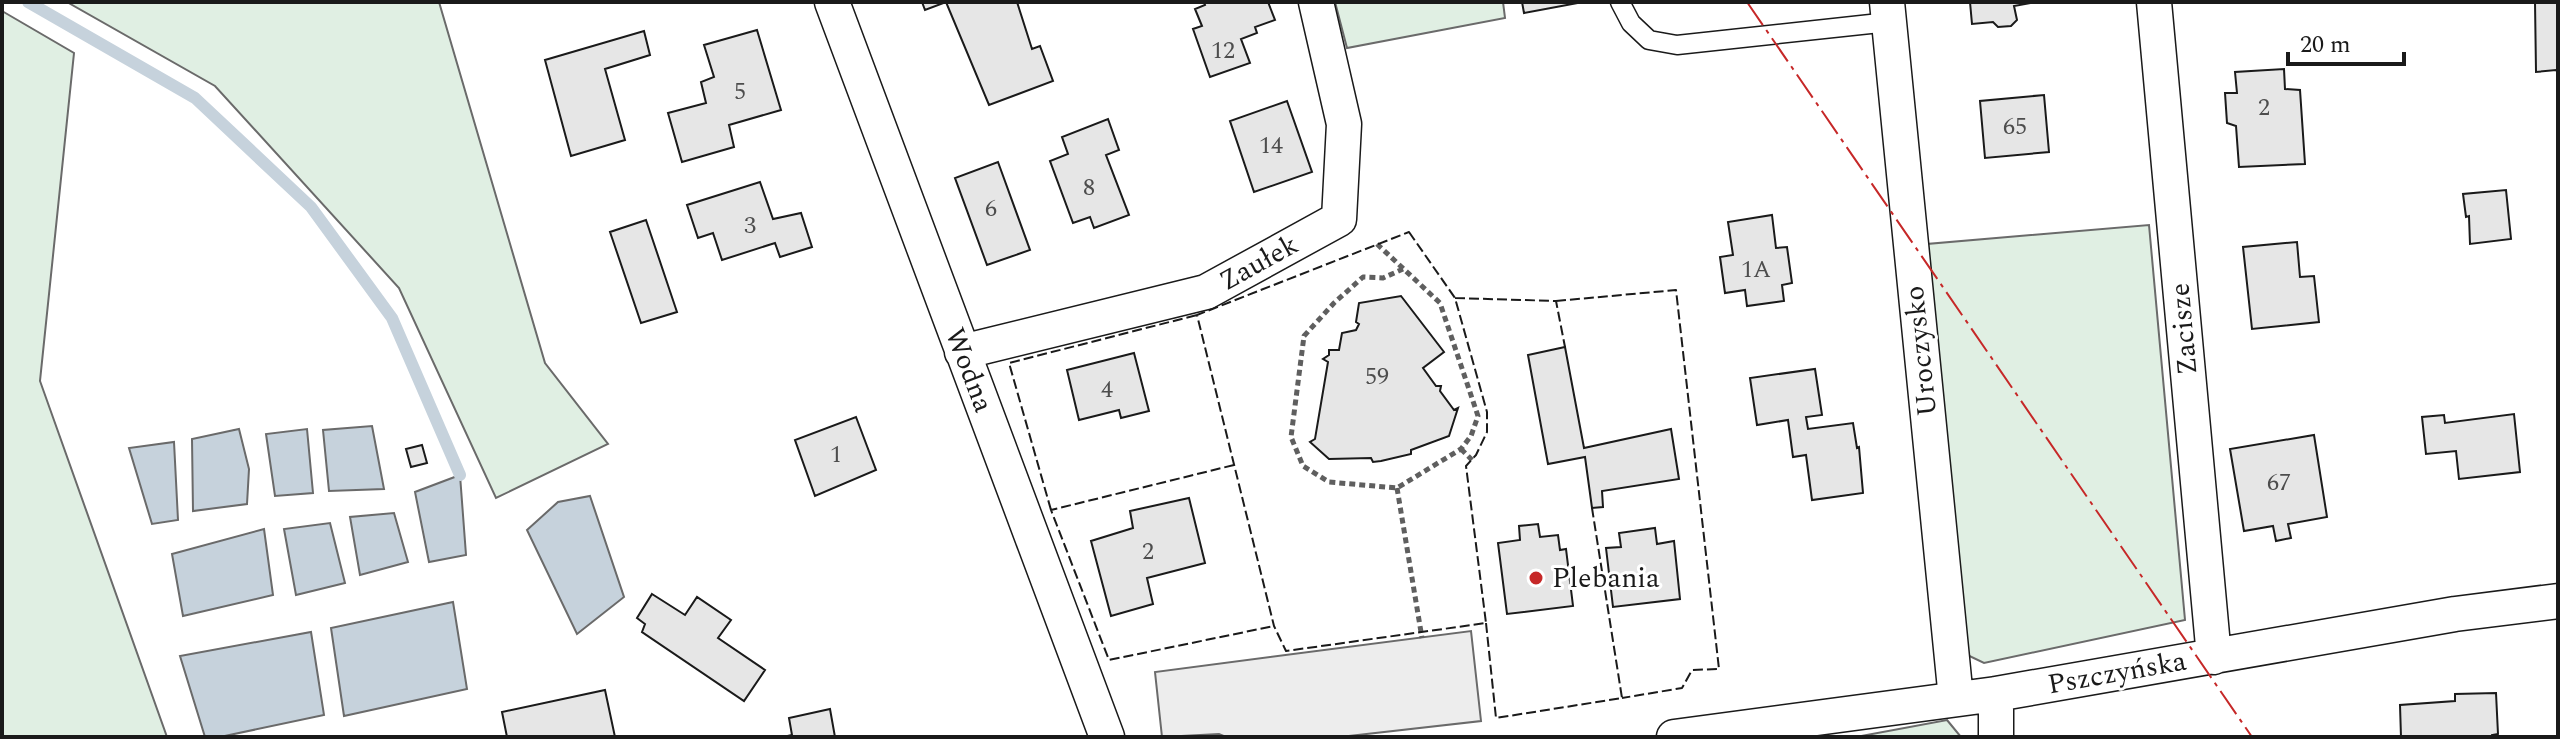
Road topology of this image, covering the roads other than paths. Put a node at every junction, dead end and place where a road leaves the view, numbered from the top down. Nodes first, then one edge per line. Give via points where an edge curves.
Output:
1 (832, 2) edge
2 (1316, 2) edge
3 (1620, 2) edge
4 (2154, 2) edge
5 (1888, 12) edge
6 (962, 352) junction
7 (2558, 601) edge
8 (2214, 657) junction
9 (1996, 694) junction
10 (1956, 699) junction
11 (1107, 737) edge
12 (1674, 737) edge
13 (1996, 737) edge

1 - 6 street, Wodna
2 - 6 street, Zaułek via 1344,124 1339,219 1206,292
3 - 5 lane via 1649,40 1677,45
4 - 8 street, Zacisze
5 - 10 street, Uroczysko
6 - 11 street, Wodna
7 - 8 street, Pszczyńska
8 - 9 street, Pszczyńska
9 - 10 street, Pszczyńska
9 - 13 street
10 - 12 street, Pszczyńska

